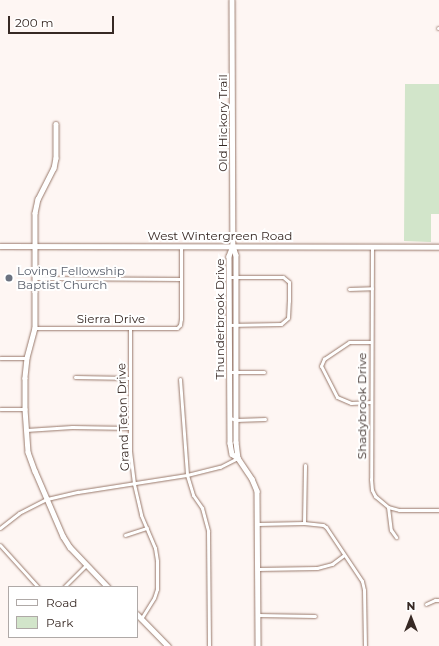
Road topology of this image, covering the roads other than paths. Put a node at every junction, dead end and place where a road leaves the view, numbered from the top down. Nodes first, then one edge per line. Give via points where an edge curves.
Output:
1 (232, 0) edge
2 (56, 124) dead end
3 (0, 246) edge
4 (35, 246) junction
5 (181, 246) junction
6 (233, 246) junction
7 (372, 247) junction
8 (439, 247) edge
9 (229, 277) junction
10 (236, 277) junction
11 (35, 278) junction
12 (181, 279) junction
13 (372, 288) junction
14 (349, 289) dead end
15 (228, 325) junction
16 (236, 325) junction
17 (35, 328) junction
18 (130, 328) junction
19 (371, 342) junction
20 (0, 358) edge
21 (27, 358) junction
22 (230, 372) junction
23 (236, 372) junction
24 (264, 372) dead end
25 (75, 378) dead end
26 (130, 378) junction
27 (180, 380) dead end
28 (371, 402) junction
29 (0, 408) edge
30 (25, 409) junction
31 (230, 418) junction
32 (265, 419) dead end
33 (236, 420) junction
34 (130, 428) junction
35 (26, 430) junction
36 (238, 458) junction
37 (305, 465) dead end
38 (187, 475) junction
39 (134, 484) junction
40 (47, 499) junction
41 (388, 507) junction
42 (439, 510) edge
43 (304, 523) junction
44 (258, 524) junction
45 (0, 528) edge
46 (147, 528) junction
47 (125, 535) dead end
48 (396, 537) dead end
49 (0, 544) edge
50 (344, 555) junction
51 (86, 565) junction
52 (258, 569) junction
53 (37, 586) edge
54 (65, 586) edge
55 (107, 586) edge
56 (439, 600) edge
57 (426, 604) dead end
58 (138, 615) edge
59 (258, 615) junction
60 (315, 616) dead end
61 (141, 619) junction
62 (168, 646) edge
63 (209, 646) edge
64 (258, 646) edge
65 (365, 646) edge

1 - 6 street, Old Hickory Trail
2 - 4 street via 56,158 54,168 38,198 35,213
3 - 4 street, West Wintergreen Road
4 - 5 street, West Wintergreen Road
4 - 11 street
5 - 6 street, West Wintergreen Road
5 - 12 street
6 - 7 street, West Wintergreen Road
6 - 9 street, Thunderbrook Drive via 229,256
6 - 10 street, Thunderbrook Drive via 236,256
7 - 8 street, West Wintergreen Road
7 - 13 street, Shadybrook Drive
9 - 10 street
9 - 15 street, Thunderbrook Drive
10 - 16 street, Thunderbrook Drive
10 - 16 street via 283,277 289,282 289,301 288,318 281,324
11 - 12 street
11 - 17 street
12 - 18 street, Sierra Drive via 181,319 177,328
13 - 14 street
13 - 19 street, Shadybrook Drive
15 - 16 street
15 - 22 street, Thunderbrook Drive
16 - 23 street, Thunderbrook Drive
17 - 18 street, Sierra Drive
17 - 21 street
18 - 26 street, Grand Teton Drive
19 - 28 street, Shadybrook Drive
19 - 28 street via 349,342 324,359 321,366 337,397 351,403
20 - 21 street
21 - 30 street
22 - 23 street
22 - 31 street, Thunderbrook Drive
23 - 24 street
23 - 33 street, Thunderbrook Drive
25 - 26 street
26 - 34 street, Grand Teton Drive
27 - 38 street
28 - 41 street, Shadybrook Drive via 372,490
29 - 30 street
30 - 35 street
31 - 33 street
31 - 36 street, Thunderbrook Drive via 232,454
32 - 33 street
33 - 36 street, Thunderbrook Drive
34 - 35 street
34 - 39 street, Grand Teton Drive
35 - 40 street via 28,452
36 - 38 street via 220,467
36 - 44 street, Thunderbrook Drive via 256,488
37 - 43 street
38 - 39 street
38 - 63 street via 193,495 202,508 208,531
39 - 40 street
39 - 46 street, Grand Teton Drive via 141,515
40 - 45 street via 19,513
40 - 51 street via 63,536
41 - 42 street via 399,510
41 - 48 street via 391,530
43 - 44 street
43 - 50 street via 323,525
44 - 52 street, Thunderbrook Drive
46 - 47 street
46 - 61 street, Grand Teton Drive via 156,555 157,589
49 - 53 street
50 - 52 street via 332,564 317,568
50 - 65 street via 362,581
51 - 54 street
51 - 55 street
52 - 59 street, Thunderbrook Drive
56 - 57 street
58 - 61 street
59 - 60 street
59 - 64 street, Thunderbrook Drive
61 - 62 street

